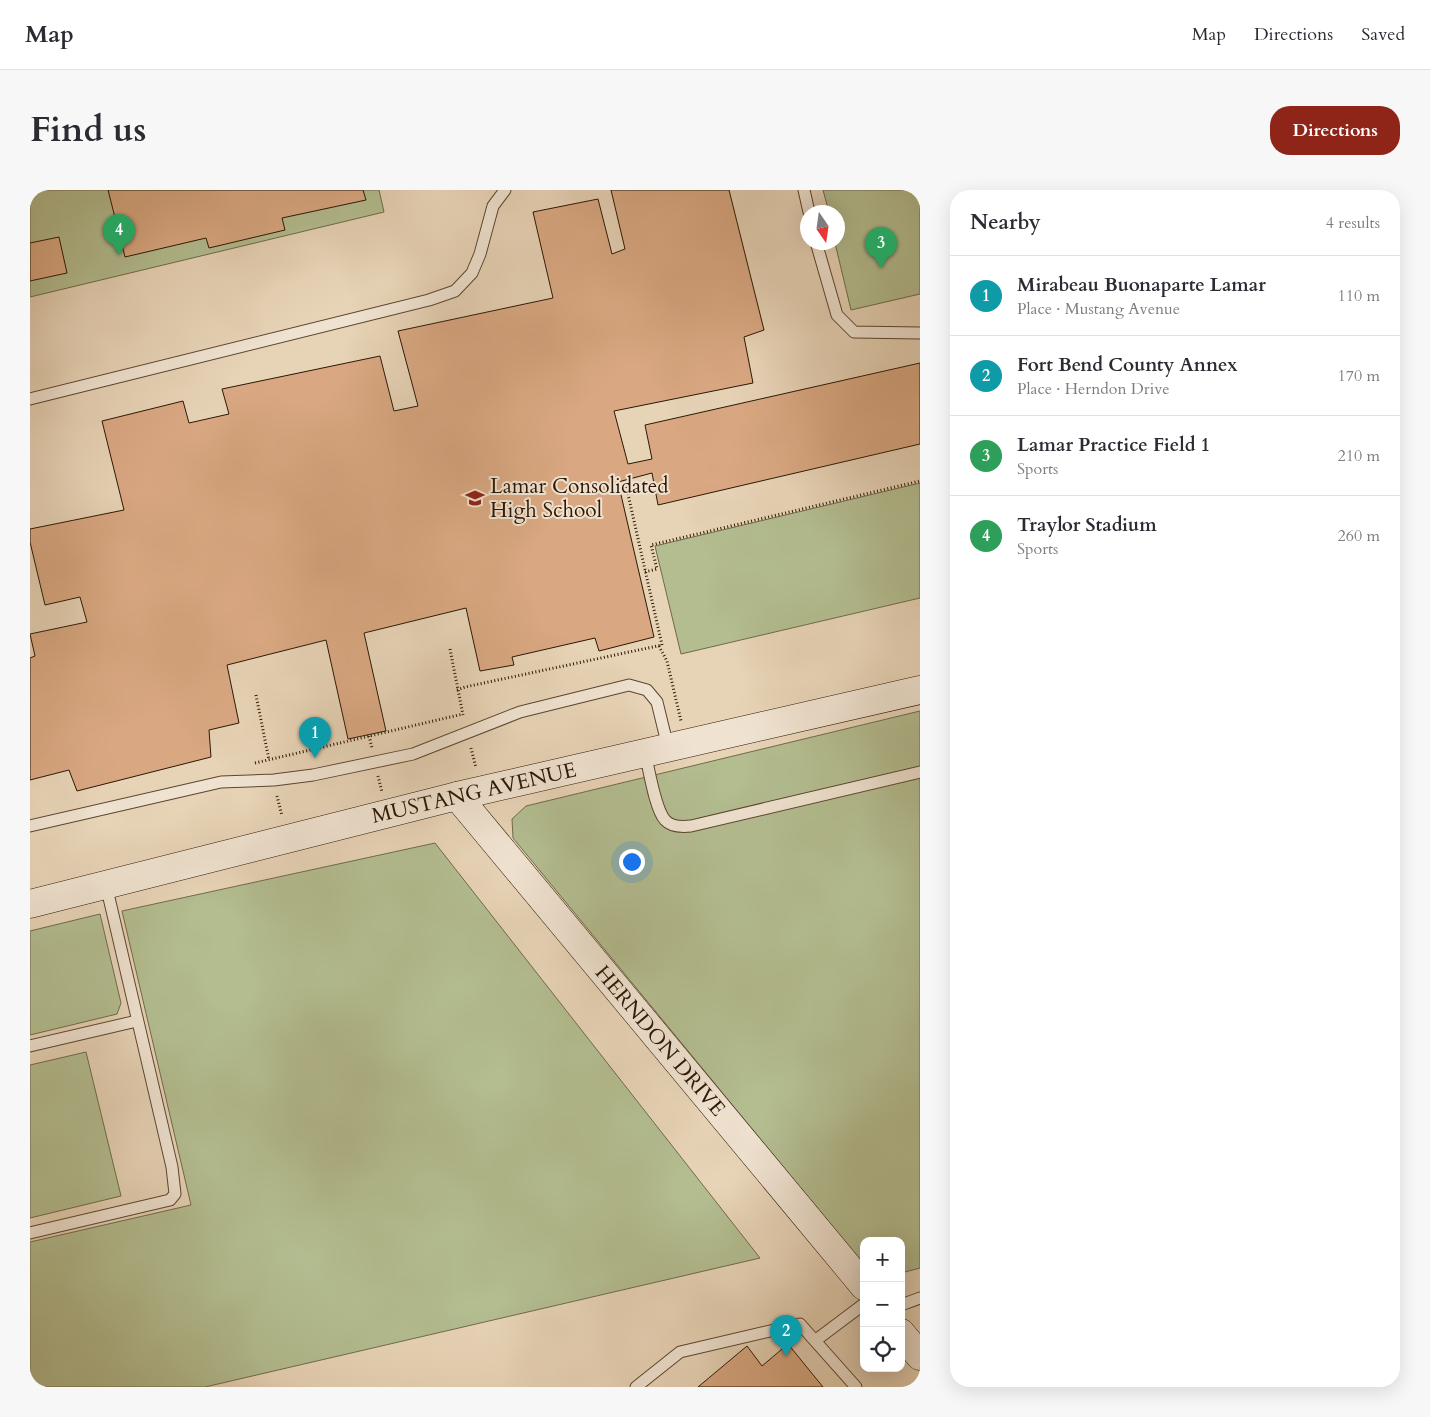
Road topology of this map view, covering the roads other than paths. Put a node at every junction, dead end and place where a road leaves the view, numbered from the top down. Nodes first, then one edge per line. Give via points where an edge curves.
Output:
1 (505, 190) edge
2 (804, 190) edge
3 (807, 205) edge
4 (818, 250) edge
5 (920, 333) edge
6 (30, 400) edge
7 (920, 690) edge
8 (666, 748) junction
9 (920, 772) edge
10 (457, 796) junction
11 (30, 826) edge
12 (106, 885) junction
13 (30, 904) edge
14 (137, 1021) junction
15 (30, 1046) edge
16 (30, 1233) edge
17 (861, 1282) edge
18 (920, 1298) edge
19 (905, 1304) edge
20 (860, 1307) edge
21 (905, 1338) edge
22 (816, 1340) junction
23 (920, 1356) edge
24 (636, 1387) edge
25 (856, 1387) edge

1 - 6 lane via 494,206 472,274 455,291
2 - 3 lane
4 - 5 lane via 837,315 854,332
7 - 8 street, MUSTANG AVENUE
8 - 9 lane via 657,803 665,820 678,827
8 - 10 street, MUSTANG AVENUE
8 - 11 lane via 657,702 646,690 629,686 520,712 404,756 274,780 221,782
10 - 12 street, MUSTANG AVENUE
10 - 17 street, HERNDON DRIVE
12 - 13 street, MUSTANG AVENUE
12 - 14 lane
14 - 15 lane
14 - 16 lane via 172,1167 175,1194 170,1200
18 - 19 lane
20 - 22 lane
21 - 23 street
22 - 24 lane via 800,1324 680,1352
22 - 25 lane

